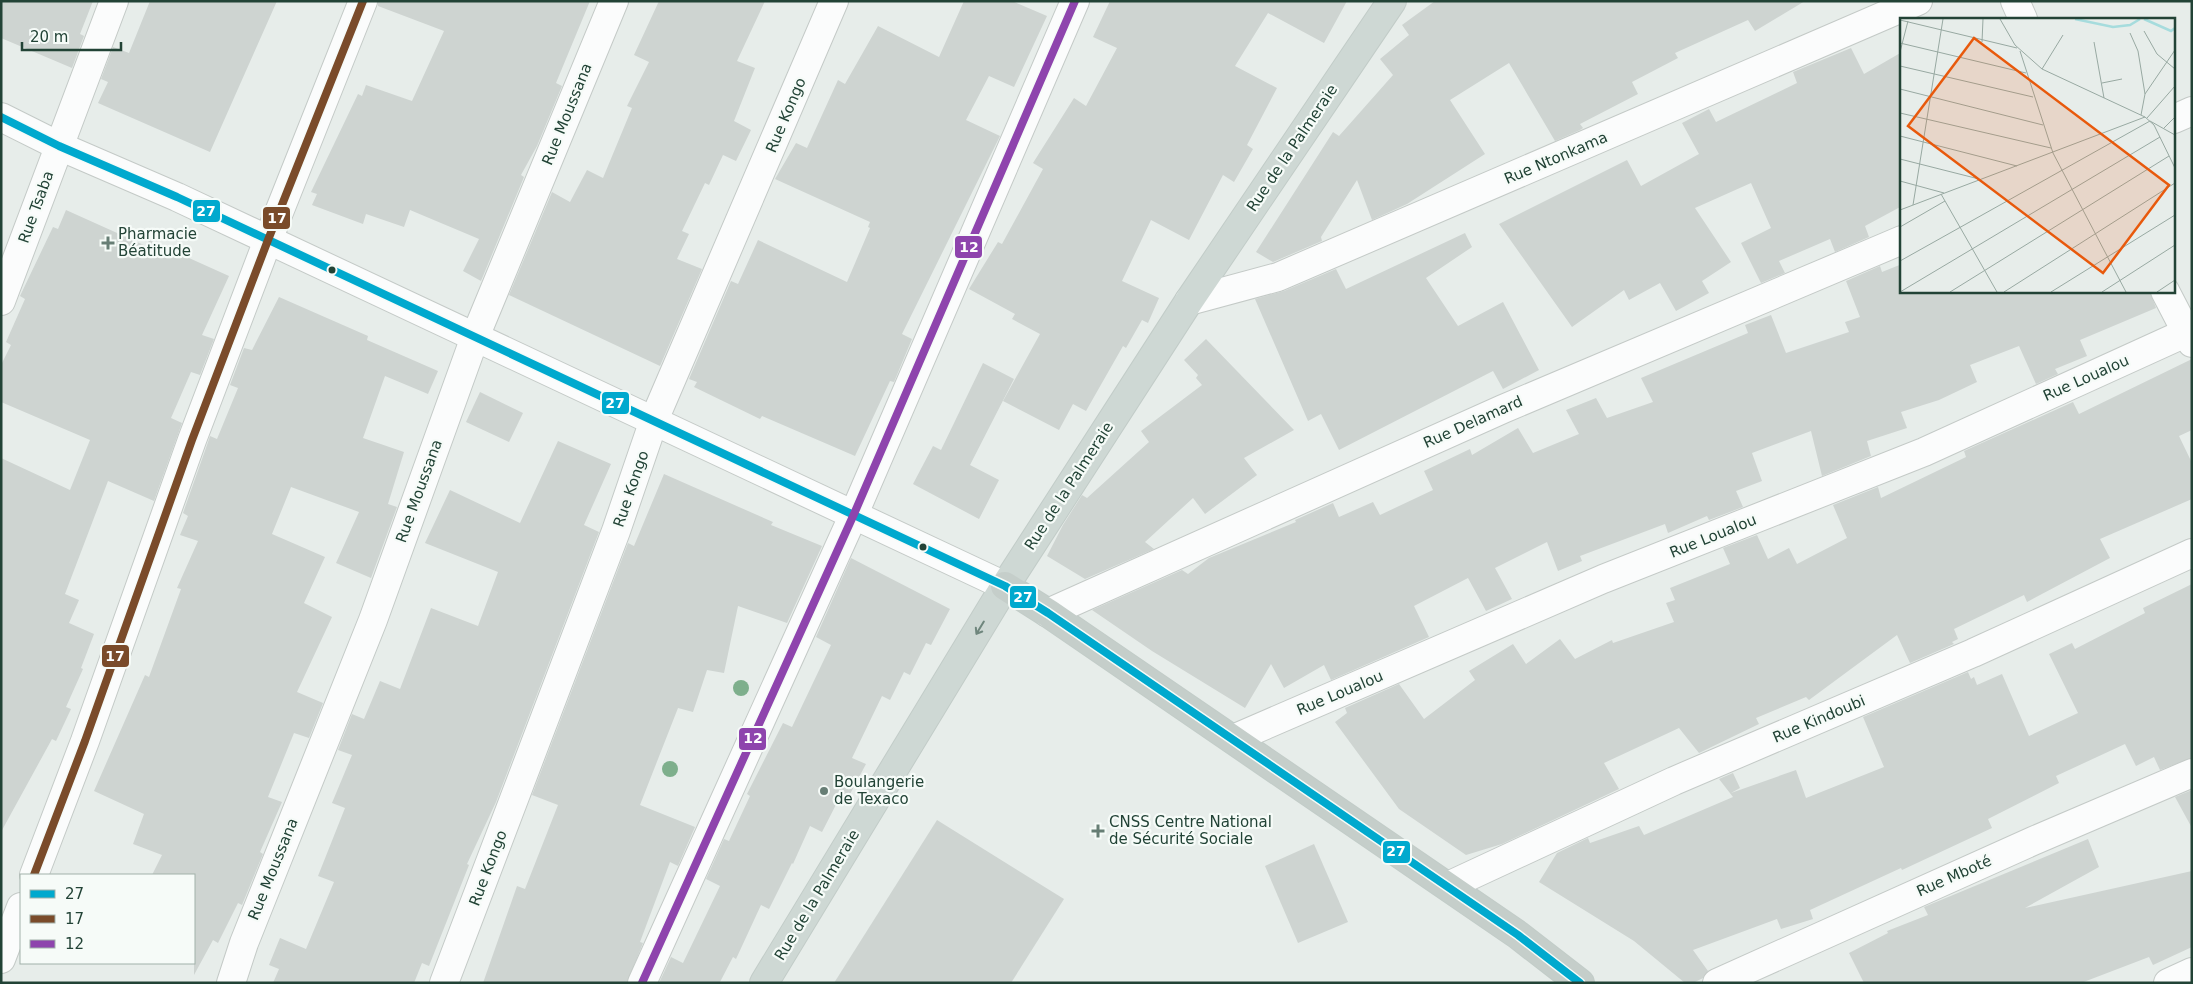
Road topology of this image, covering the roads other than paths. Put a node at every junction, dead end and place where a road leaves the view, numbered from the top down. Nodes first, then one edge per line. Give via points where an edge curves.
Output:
1 (114, 1) edge
2 (363, 1) edge
3 (614, 1) edge
4 (834, 1) edge
5 (1075, 1) edge
6 (1918, 1) edge
7 (2015, 1) edge
8 (1393, 2) edge
9 (2023, 18) edge
10 (2192, 111) edge
11 (1, 117) edge
12 (2176, 119) edge
13 (59, 146) junction
14 (268, 240) junction
15 (1900, 241) edge
16 (2166, 292) edge
17 (1, 301) edge
18 (1189, 301) junction
19 (2190, 335) edge
20 (475, 337) junction
21 (654, 420) junction
22 (854, 514) junction
23 (2192, 553) edge
24 (1005, 586) junction
25 (1048, 613) junction
26 (1233, 739) junction
27 (2192, 773) edge
28 (34, 874) edge
29 (1448, 886) junction
30 (20, 910) edge
31 (1518, 935) junction
32 (1, 959) edge
33 (2192, 972) edge
34 (231, 983) edge
35 (444, 983) edge
36 (642, 983) edge
37 (764, 983) edge
38 (1550, 983) edge
39 (1580, 983) edge
40 (1717, 983) edge
41 (2168, 983) edge

1 - 13 street, Rue Tsaba
2 - 14 street
3 - 20 street, Rue Moussana
4 - 21 street, Rue Kongo
5 - 22 street
6 - 18 street, Rue Ntonkama via 1278,277
7 - 9 street
8 - 18 main road, Rue de la Palmeraie
10 - 12 street
11 - 13 street
13 - 14 street
13 - 17 street, Rue Tsaba
14 - 20 street
14 - 28 street
15 - 25 street, Rue Delamard via 1504,408
16 - 19 street
18 - 24 main road, Rue de la Palmeraie
19 - 26 street, Rue Loualou via 1924,452 1603,579
20 - 21 street
20 - 34 street, Rue Moussana via 373,620
21 - 22 street
21 - 35 street, Rue Kongo via 613,540
22 - 24 street
22 - 36 street
23 - 29 street, Rue Kindoubi via 1973,653 1674,781
24 - 25 highway
24 -> 37 main road, Rue de la Palmeraie
25 - 26 highway
26 - 29 highway
27 - 40 street, Rue Mboté
29 - 31 highway
30 - 32 street
31 - 38 highway
31 - 39 highway
33 - 41 street

